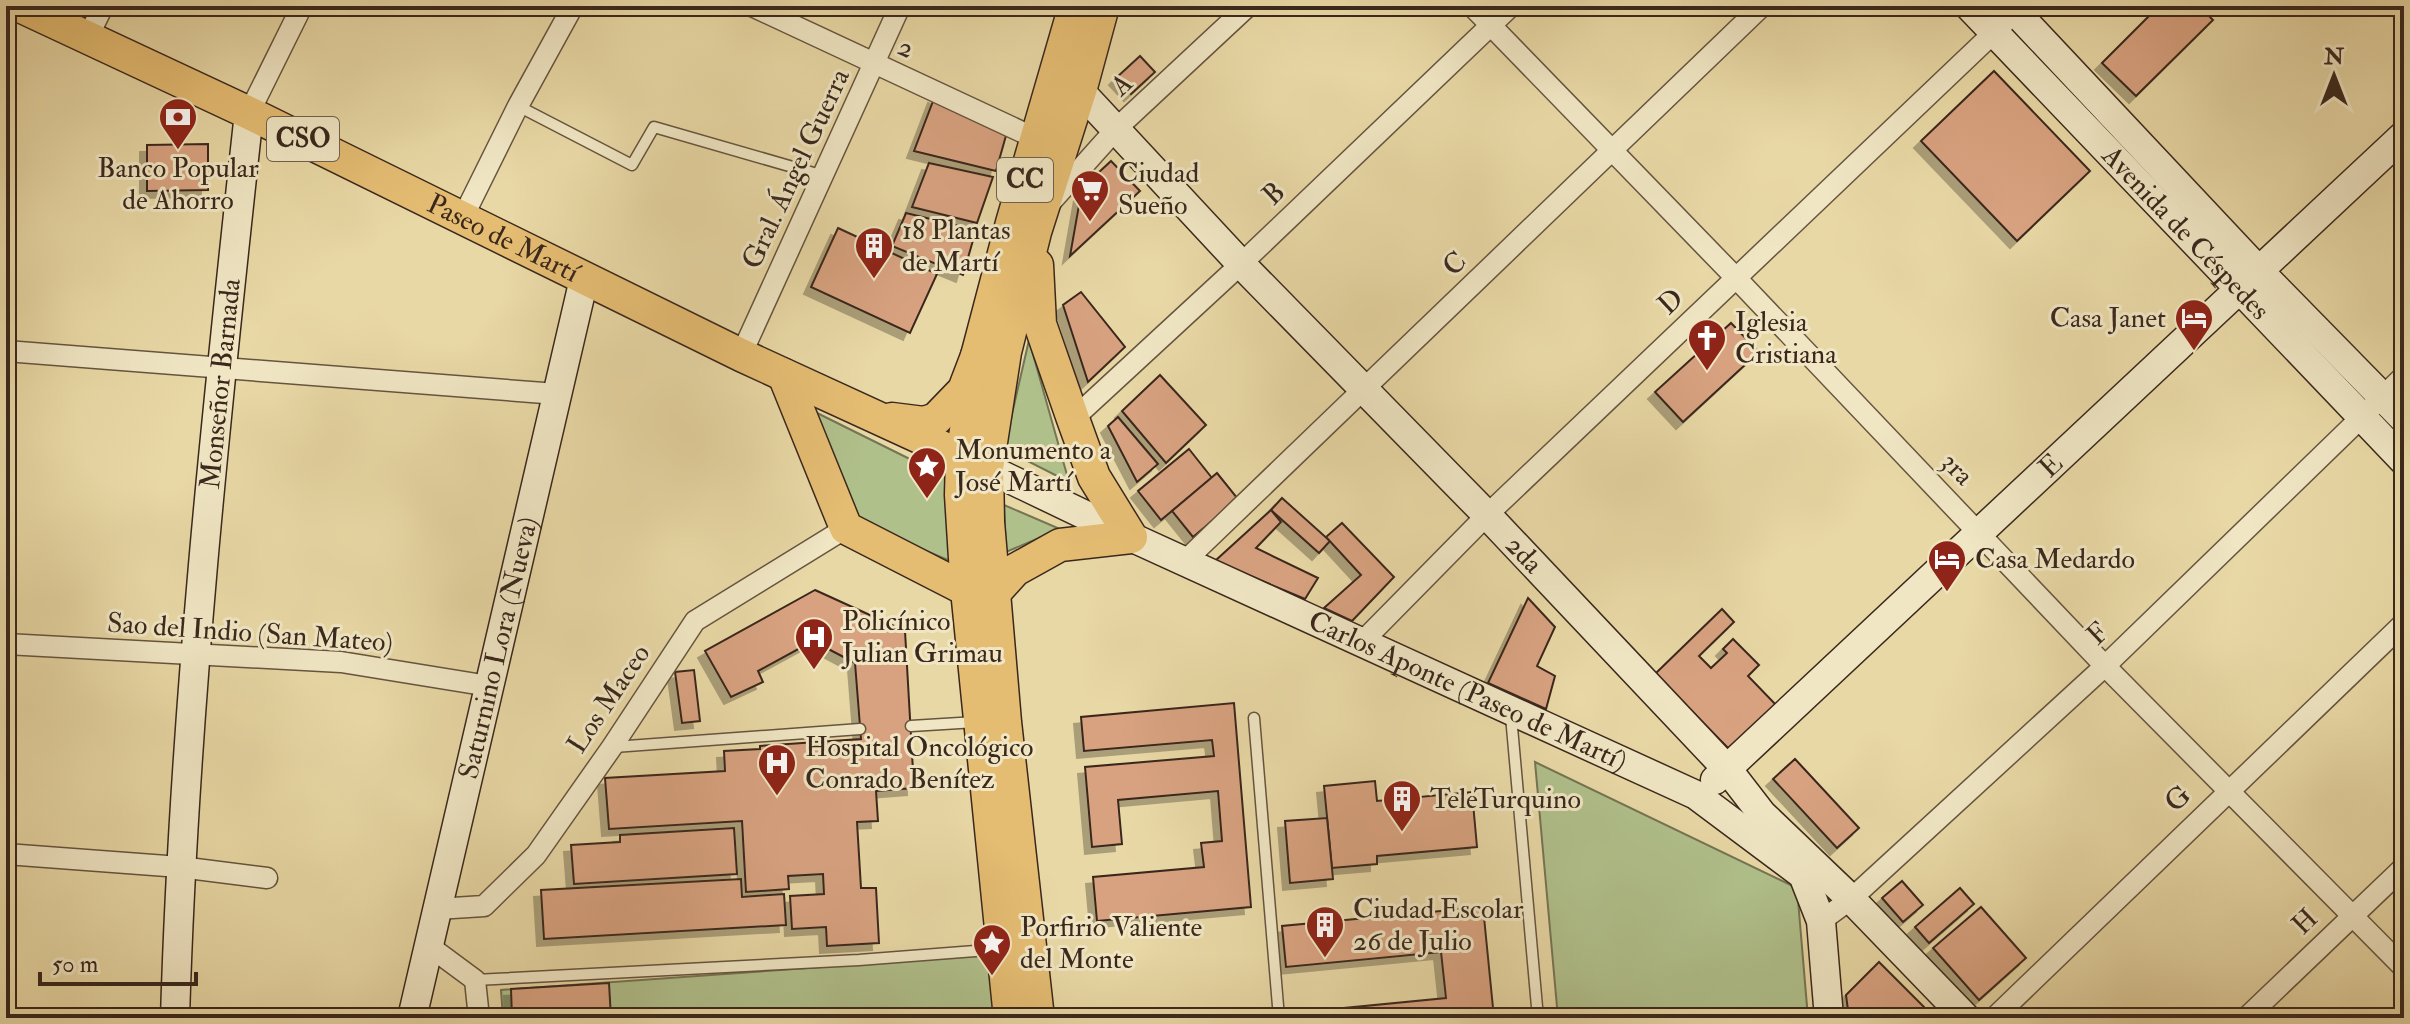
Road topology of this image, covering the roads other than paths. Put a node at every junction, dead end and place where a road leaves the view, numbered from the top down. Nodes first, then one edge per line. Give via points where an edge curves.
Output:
1 (20, 6) edge
2 (103, 6) edge
3 (302, 6) edge
4 (573, 6) edge
5 (752, 6) edge
6 (900, 6) edge
7 (1075, 6) edge
8 (1103, 6) edge
9 (1248, 6) edge
10 (1472, 6) edge
11 (1511, 6) edge
12 (1762, 6) edge
13 (1969, 6) edge
14 (2015, 8) edge
15 (1490, 26) junction
16 (1995, 32) junction
17 (88, 37) junction
18 (875, 64) junction
19 (1080, 91) junction
20 (518, 106) junction
21 (249, 113) junction
22 (1117, 128) junction
23 (2404, 135) edge
24 (1037, 139) junction
25 (1612, 149) junction
26 (824, 176) junction
27 (463, 217) junction
28 (1038, 223) junction
29 (1241, 264) junction
30 (584, 279) junction
31 (1737, 279) junction
32 (2250, 282) junction
33 (6, 351) edge
34 (741, 355) junction
35 (977, 356) junction
36 (221, 367) junction
37 (784, 375) junction
38 (2404, 376) edge
39 (1365, 391) junction
40 (557, 394) junction
41 (2382, 397) junction
42 (873, 416) junction
43 (2361, 417) junction
44 (1073, 419) junction
45 (2404, 419) edge
46 (2404, 461) edge
47 (975, 462) junction
48 (1487, 515) junction
49 (846, 528) junction
50 (1981, 534) junction
51 (1131, 537) junction
52 (1186, 560) junction
53 (981, 591) junction
54 (2404, 623) edge
55 (1362, 642) junction
56 (6, 644) edge
57 (197, 655) junction
58 (2105, 666) junction
59 (489, 686) junction
60 (1511, 710) junction
61 (1254, 718) dead end
62 (980, 721) junction
63 (911, 726) dead end
64 (860, 729) dead end
65 (612, 747) junction
66 (1728, 770) junction
67 (2228, 790) junction
68 (1696, 795) junction
69 (1762, 814) junction
70 (6, 854) edge
71 (180, 867) junction
72 (2404, 867) edge
73 (267, 878) dead end
74 (1851, 899) junction
75 (437, 909) junction
76 (2353, 915) junction
77 (1821, 921) junction
78 (429, 946) junction
79 (1002, 949) junction
80 (2404, 968) edge
81 (475, 980) junction
82 (175, 1018) edge
83 (412, 1018) edge
84 (479, 1018) edge
85 (1010, 1018) edge
86 (1038, 1018) edge
87 (1279, 1018) edge
88 (1538, 1018) edge
89 (1829, 1018) edge
90 (1966, 1018) edge
91 (1994, 1018) edge
92 (2246, 1018) edge

1 - 17 main road, Paseo de Martí / CSO
2 - 17 street
3 - 21 street
4 - 20 street
5 - 18 street, 2
6 - 18 street, Gral. Ángel Guerra
7 - 24 main road, CC
8 - 19 main road, CC
9 - 22 street, A
10 - 15 street, 3ra
11 - 15 street, B
12 - 25 street, C
13 - 16 main road, Avenida de Céspedes
14 - 16 street, D
14 - 32 main road, Avenida de Céspedes
15 - 25 street, 3ra
15 - 29 street, B
16 - 31 street, D
16 - 32 main road, Avenida de Céspedes
17 - 21 main road, Paseo de Martí / CSO
18 - 24 street, 2
18 - 26 street, Gral. Ángel Guerra
19 - 22 main road, 2da
19 - 28 main road, CC
20 - 26 lane via 632,165 654,127
20 - 27 street
21 - 27 main road, Paseo de Martí / CSO
21 - 36 main road, Monseñor Barnada
22 - 28 street, A
22 - 29 main road, 2da
23 - 32 main road, E
24 - 35 main road, CC
25 - 31 street, 3ra
25 - 39 street, C
26 - 34 street, Gral. Ángel Guerra
27 - 30 main road, Paseo de Martí / CSO
28 - 44 main road via 1040,324
28 - 47 main road, CC
29 - 39 main road, 2da
29 - 44 street, B
30 - 34 main road, Paseo de Martí / CSO
30 - 40 main road, Saturnino Lora (Nueva)
31 - 48 street, D
31 - 50 street, 3ra
32 - 41 main road, Avenida de Céspedes
32 - 43 main road, Avenida de Céspedes
32 - 50 main road, E
33 - 36 street
34 - 37 main road, Paseo de Martí / CSO
35 - 42 main road via 964,390 936,419 924,423
35 - 47 main road, CC
36 - 40 street
36 - 57 main road, Monseñor Barnada
37 - 42 main road, Paseo de Martí / CSO
37 - 49 main road
38 - 41 street, F
39 - 48 main road, 2da
39 - 52 street, C
40 - 59 main road, Saturnino Lora (Nueva)
41 - 43 street, F
41 - 45 main road, Avenida de Céspedes
42 - 47 main road, Paseo de Martí / CSO
43 - 46 main road, Avenida de Céspedes
43 - 58 street, F
44 - 51 main road via 1094,477
47 - 51 main road, Carlos Aponte (Paseo de Martí)
47 - 53 main road, CC via 961,495
48 - 55 street, D
48 - 66 main road, 2da
49 - 53 main road
49 - 65 street, Los Maceo via 695,621
50 - 58 street, 3ra
50 - 66 main road, E
51 - 52 main road, Carlos Aponte (Paseo de Martí)
51 - 53 main road via 1060,545
52 - 55 main road, Carlos Aponte (Paseo de Martí)
53 - 62 main road, CC
53 - 86 main road, CC via 1005,722
54 - 67 street, G
55 - 60 main road, Carlos Aponte (Paseo de Martí)
56 - 57 street, Sao del Indio (San Mateo)
57 - 59 street, Sao del Indio (San Mateo) via 341,662
57 - 71 main road, Monseñor Barnada
58 - 67 street, 3ra
58 - 74 street, F
59 - 75 main road, Saturnino Lora (Nueva)
60 - 68 main road, Carlos Aponte (Paseo de Martí)
60 - 88 lane
61 - 87 lane
62 - 63 lane
62 - 79 main road, CC
64 - 65 lane
65 - 75 street, Los Maceo via 536,855 484,906
66 - 68 main road, E
66 - 69 main road, 2da
67 - 76 street, 3ra
67 - 91 street, G
68 - 69 main road
68 - 77 main road, Carlos Aponte (Paseo de Martí) via 1803,875
69 - 74 main road, 2da
70 - 71 street
71 - 73 street
71 - 82 main road, Monseñor Barnada
72 - 76 street, H
74 - 77 street, F
74 - 90 main road, 2da
75 - 78 main road, Saturnino Lora (Nueva)
76 - 80 street, 3ra
76 - 92 street, H
77 - 89 main road, Carlos Aponte (Paseo de Martí)
78 - 81 street
78 - 83 main road, Saturnino Lora (Nueva)
79 - 81 lane
79 - 85 main road, CC
81 - 84 street

